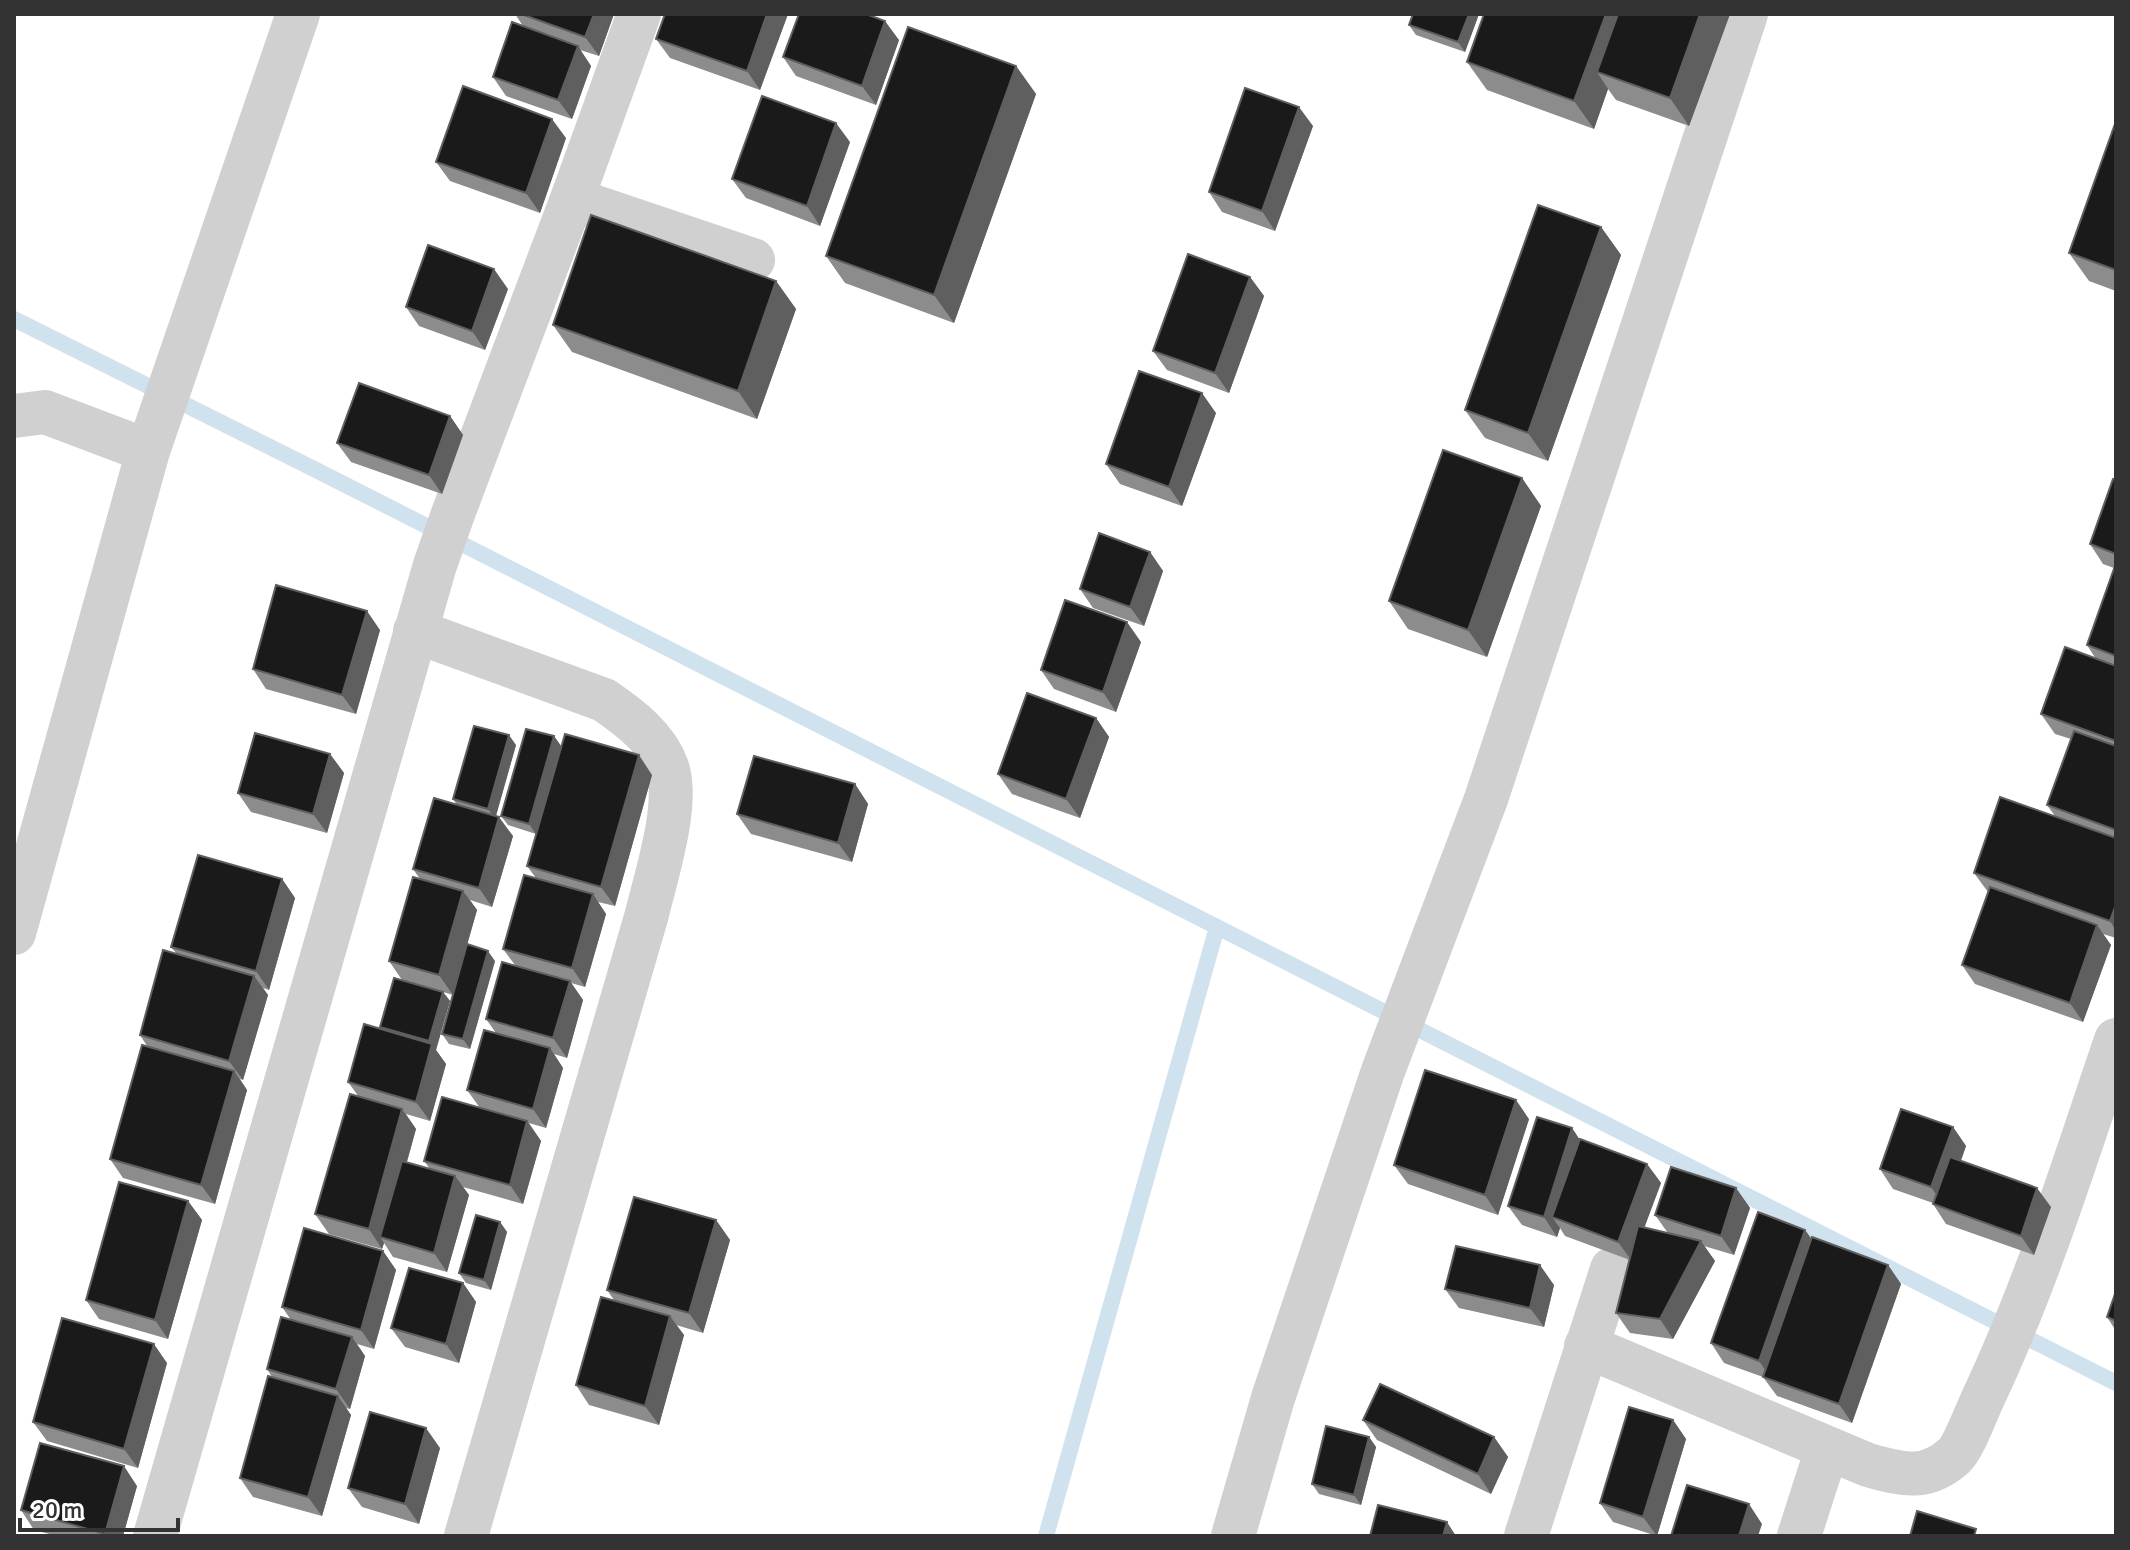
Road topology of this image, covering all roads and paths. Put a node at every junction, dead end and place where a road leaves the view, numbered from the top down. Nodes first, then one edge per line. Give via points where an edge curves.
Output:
1 (298, 14) edge
2 (639, 14) edge
3 (1746, 14) edge
4 (572, 199) junction
5 (753, 260) dead end
6 (14, 416) edge
7 (148, 451) junction
8 (415, 631) junction
9 (14, 933) edge
10 (2116, 1040) edge
11 (1612, 1269) dead end
12 (1586, 1346) junction
13 (1827, 1449) junction
14 (155, 1536) edge
15 (466, 1536) edge
16 (1233, 1536) edge
17 (1526, 1536) edge
18 (1799, 1536) edge

1 - 7 street
2 - 4 street
3 - 16 street via 1491,784 1383,1071 1273,1398
4 - 5 street
4 - 8 street via 454,511
6 - 7 street via 45,412
7 - 9 street
8 - 14 street
8 - 15 street via 604,700 652,741 667,767 671,789 669,821 647,914
10 - 13 street via 2029,1292 1957,1453 1918,1475 1868,1465
11 - 12 street
12 - 13 street
12 - 17 street
13 - 18 street

